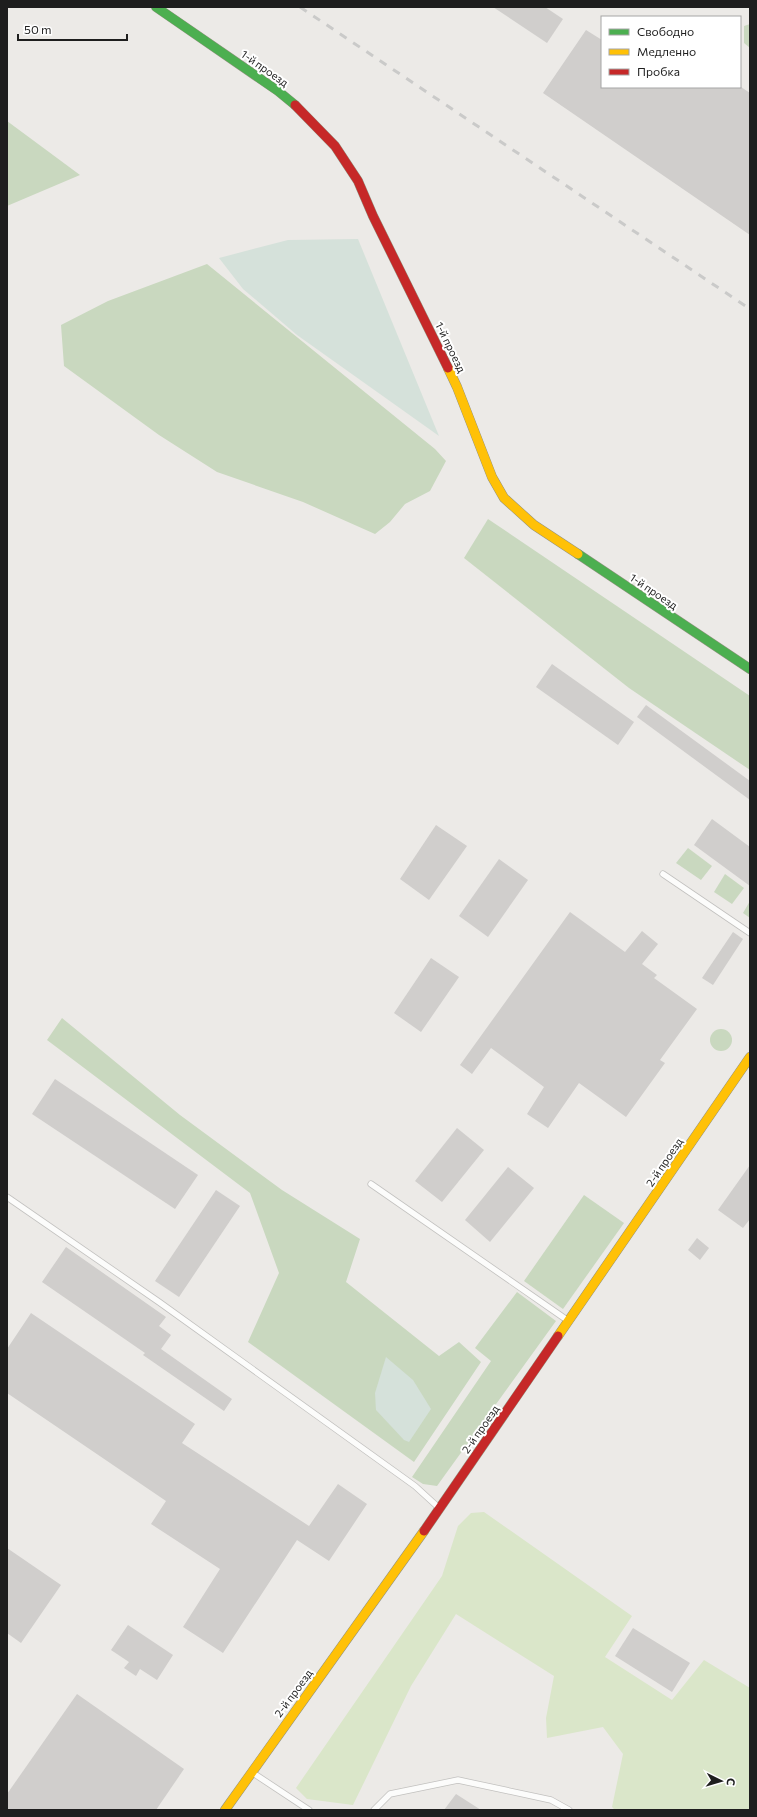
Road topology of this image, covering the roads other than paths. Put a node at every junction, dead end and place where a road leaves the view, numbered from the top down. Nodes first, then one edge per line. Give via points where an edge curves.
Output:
1 (156, 7) edge
2 (750, 669) edge
3 (663, 874) dead end
4 (750, 933) edge
5 (750, 1057) edge
6 (371, 1184) dead end
7 (7, 1197) edge
8 (569, 1322) junction
9 (440, 1508) junction
10 (251, 1771) junction
11 (225, 1810) edge
12 (309, 1810) edge
13 (374, 1810) edge
14 (569, 1810) edge

1 - 2 street, 1-й проезд via 300,108 335,146 358,181 457,387 492,477 504,498 534,525
3 - 4 lane
5 - 8 street, 2-й проезд
6 - 8 lane
7 - 9 lane via 159,1302 415,1486
8 - 9 street, 2-й проезд
9 - 10 street, 2-й проезд
10 - 11 street, 2-й проезд
10 - 12 lane
13 - 14 lane via 390,1794 458,1780 552,1800

